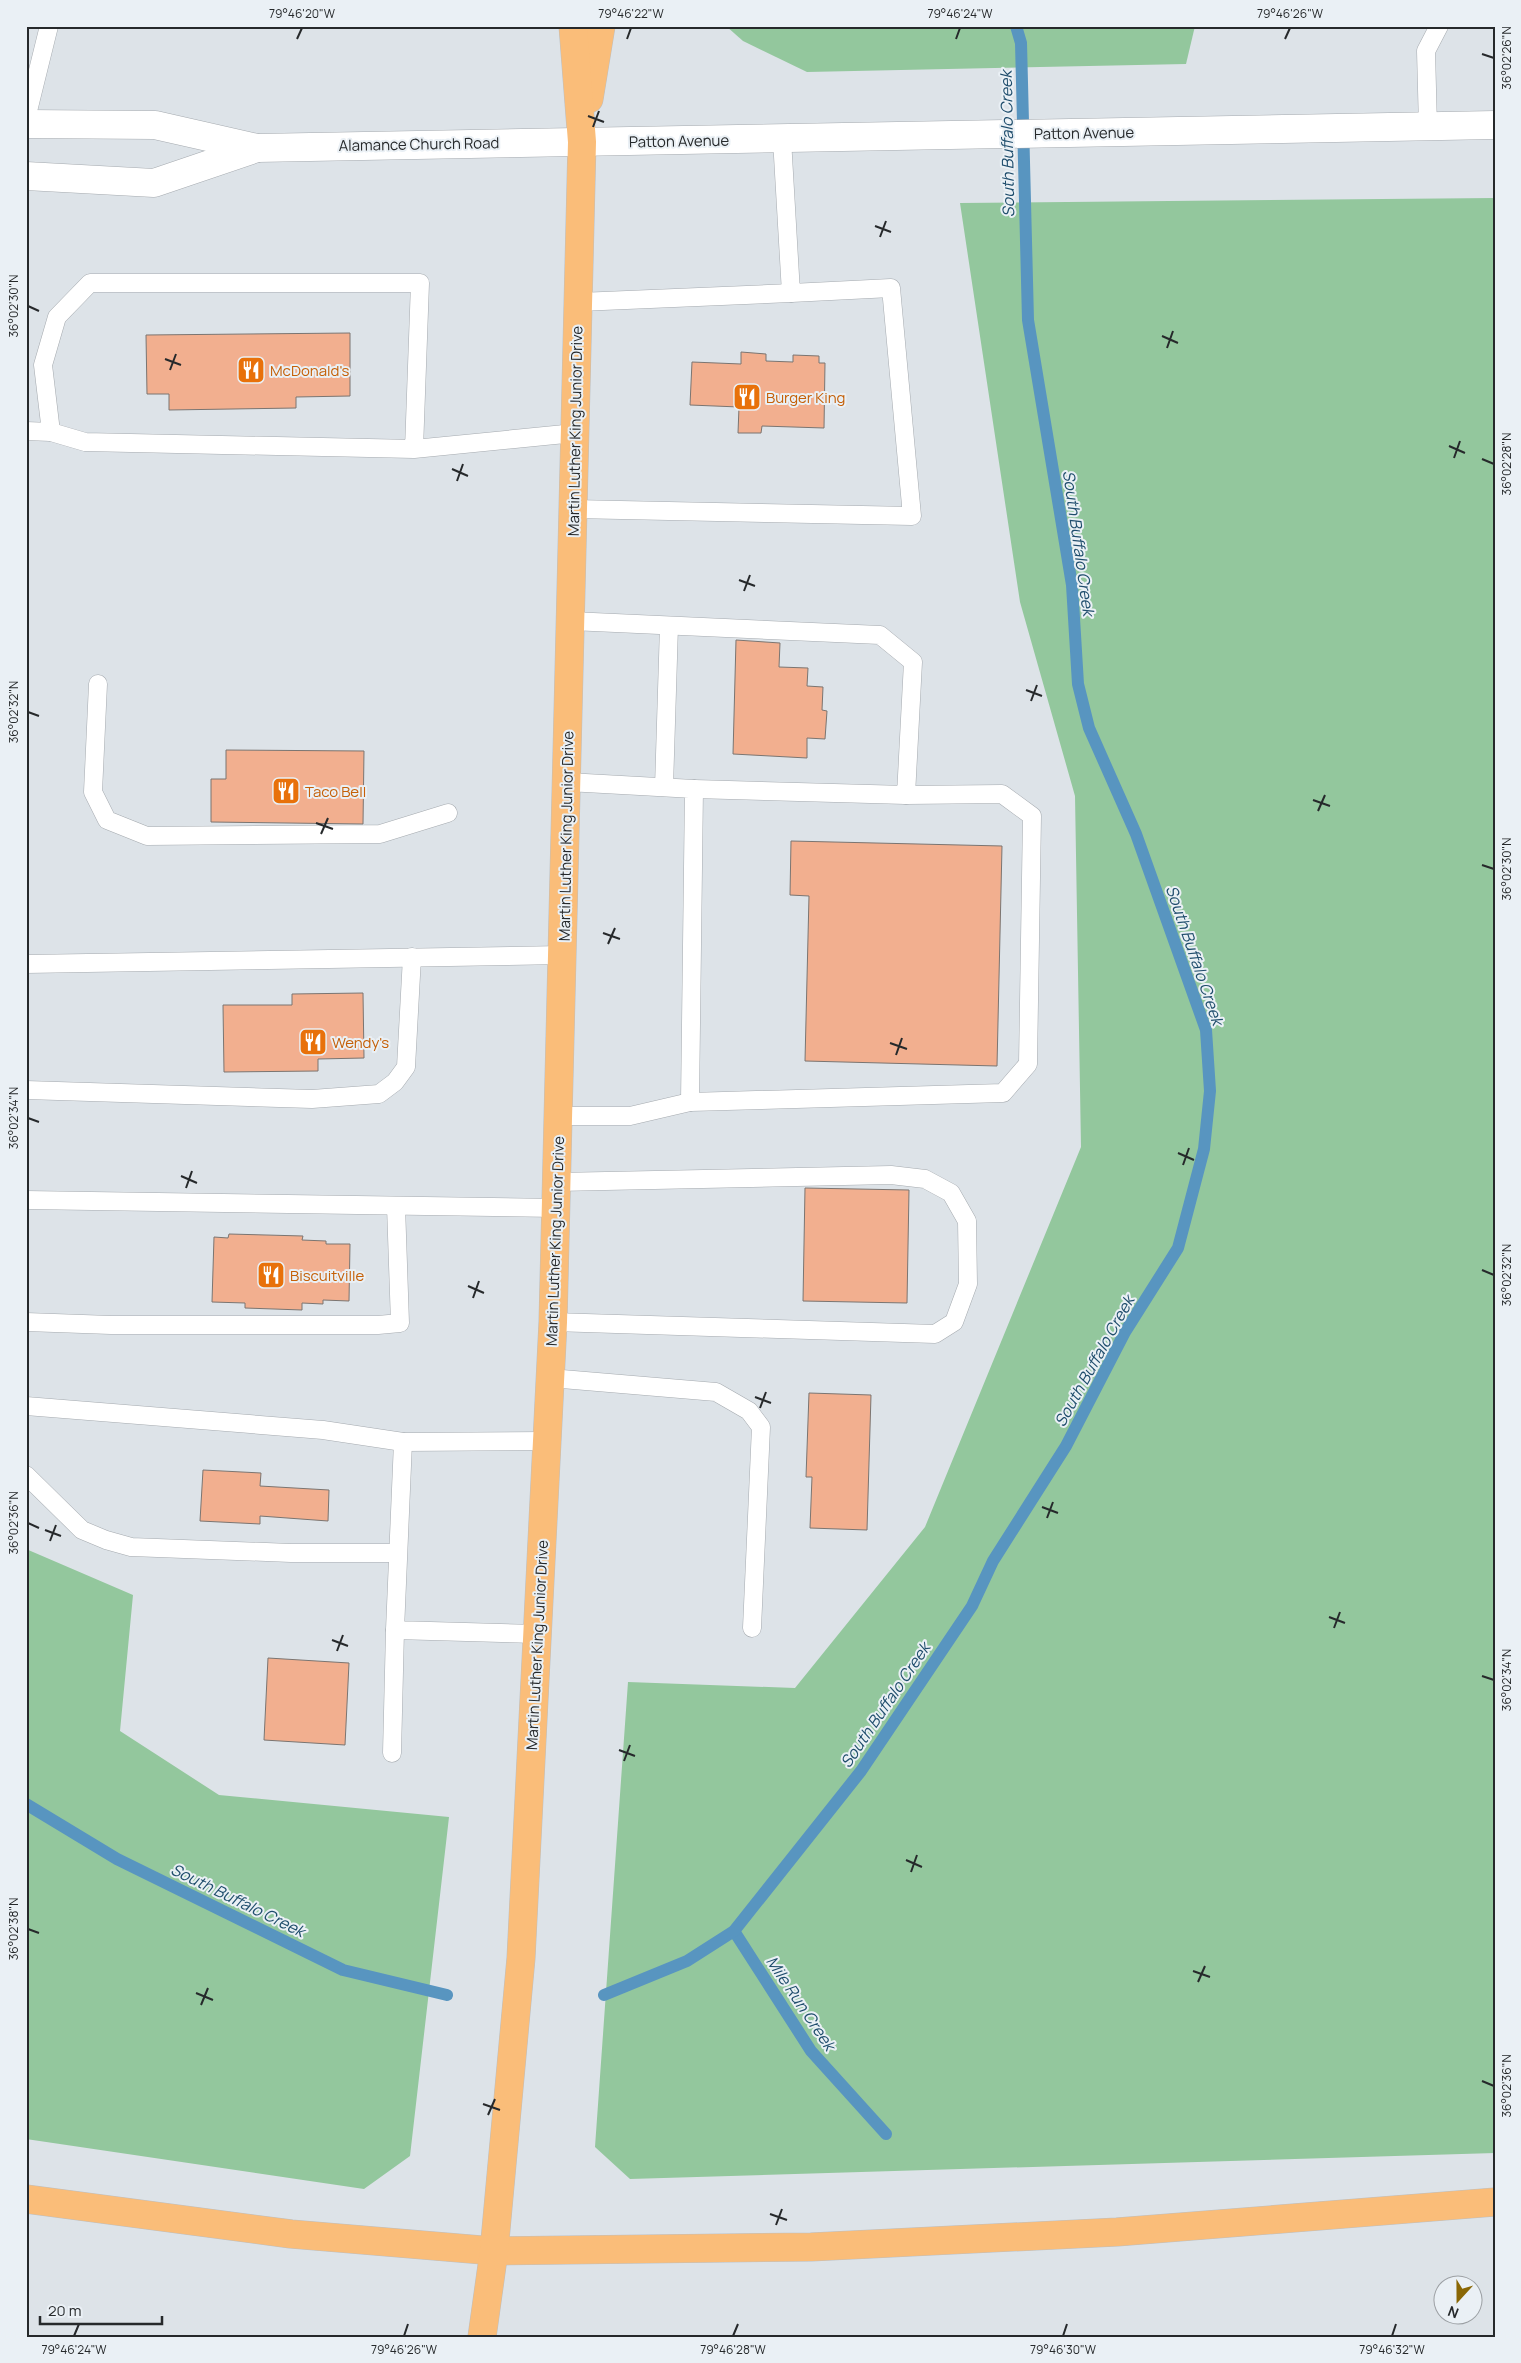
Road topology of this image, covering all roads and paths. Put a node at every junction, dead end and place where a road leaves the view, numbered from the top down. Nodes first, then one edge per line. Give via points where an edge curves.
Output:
1 (49, 26) edge
2 (573, 26) edge
3 (601, 26) edge
4 (1440, 26) edge
5 (26, 119) edge
6 (26, 124) edge
7 (1495, 126) edge
8 (1428, 127) junction
9 (782, 139) junction
10 (582, 142) junction
11 (256, 148) junction
12 (26, 176) edge
13 (791, 293) junction
14 (578, 302) junction
15 (26, 431) edge
16 (51, 432) junction
17 (575, 433) junction
18 (414, 449) junction
19 (573, 509) junction
20 (571, 621) junction
21 (669, 626) junction
22 (98, 684) dead end
23 (567, 782) junction
24 (664, 787) junction
25 (694, 789) junction
26 (906, 795) junction
27 (448, 813) dead end
28 (563, 955) junction
29 (412, 957) junction
30 (26, 964) edge
31 (26, 1090) edge
32 (690, 1102) junction
33 (559, 1116) junction
34 (557, 1195) junction
35 (26, 1200) edge
36 (396, 1206) junction
37 (26, 1322) edge
38 (554, 1322) junction
39 (550, 1378) junction
40 (26, 1406) edge
41 (547, 1441) junction
42 (403, 1442) junction
43 (26, 1475) edge
44 (397, 1553) junction
45 (752, 1628) dead end
46 (395, 1630) junction
47 (537, 1634) junction
48 (392, 1753) dead end
49 (26, 2200) edge
50 (1495, 2202) edge
51 (494, 2251) junction
52 (482, 2337) edge

1 - 5 lane
2 - 10 highway
3 - 10 highway
4 - 8 lane via 1426,51
6 - 11 street, Alamance Church Road via 154,125
7 - 8 street, Patton Avenue
8 - 9 street, Patton Avenue
9 - 10 street, Patton Avenue
9 - 13 lane
10 - 11 street, Alamance Church Road
10 - 14 highway, Martin Luther King Junior Drive
11 - 12 street, Alamance Church Road via 154,183
13 - 14 lane
13 - 19 lane via 891,288 912,516
14 - 17 highway, Martin Luther King Junior Drive
15 - 16 lane
16 - 18 lane via 85,442
16 - 18 lane via 43,365 57,317 90,283 420,284
17 - 18 lane
17 - 19 highway, Martin Luther King Junior Drive
19 - 20 highway, Martin Luther King Junior Drive
20 - 21 lane
20 - 23 highway, Martin Luther King Junior Drive
21 - 24 lane
21 - 26 lane via 880,635 913,662
22 - 27 lane via 93,792 107,820 147,836 380,834
23 - 24 lane
23 - 28 highway, Martin Luther King Junior Drive
24 - 25 lane
25 - 26 lane
25 - 32 lane
26 - 32 lane via 1002,794 1032,816 1028,1064 1003,1093
28 - 29 lane
28 - 33 highway, Martin Luther King Junior Drive
29 - 30 lane
29 - 31 lane via 406,1067 395,1082 379,1094 312,1099
32 - 33 lane via 630,1116
33 - 34 highway, Martin Luther King Junior Drive
34 - 36 lane
34 - 38 highway, Martin Luther King Junior Drive
34 - 38 lane via 891,1176 925,1179 951,1194 967,1221 968,1284 954,1322 935,1334
35 - 36 lane
36 - 37 lane via 400,1323 111,1325
38 - 39 highway, Martin Luther King Junior Drive
39 - 41 highway, Martin Luther King Junior Drive
39 - 45 lane via 716,1392 749,1411 761,1427
40 - 42 lane via 323,1430
41 - 42 lane
41 - 47 highway, Martin Luther King Junior Drive
42 - 44 lane
43 - 44 lane via 82,1530 131,1547
44 - 46 lane
46 - 47 lane
46 - 48 lane
47 - 51 highway, Martin Luther King Junior Drive via 521,1958
49 - 51 highway via 291,2234
50 - 51 highway via 1089,2234 811,2247
51 - 52 highway, Martin Luther King Junior Drive

